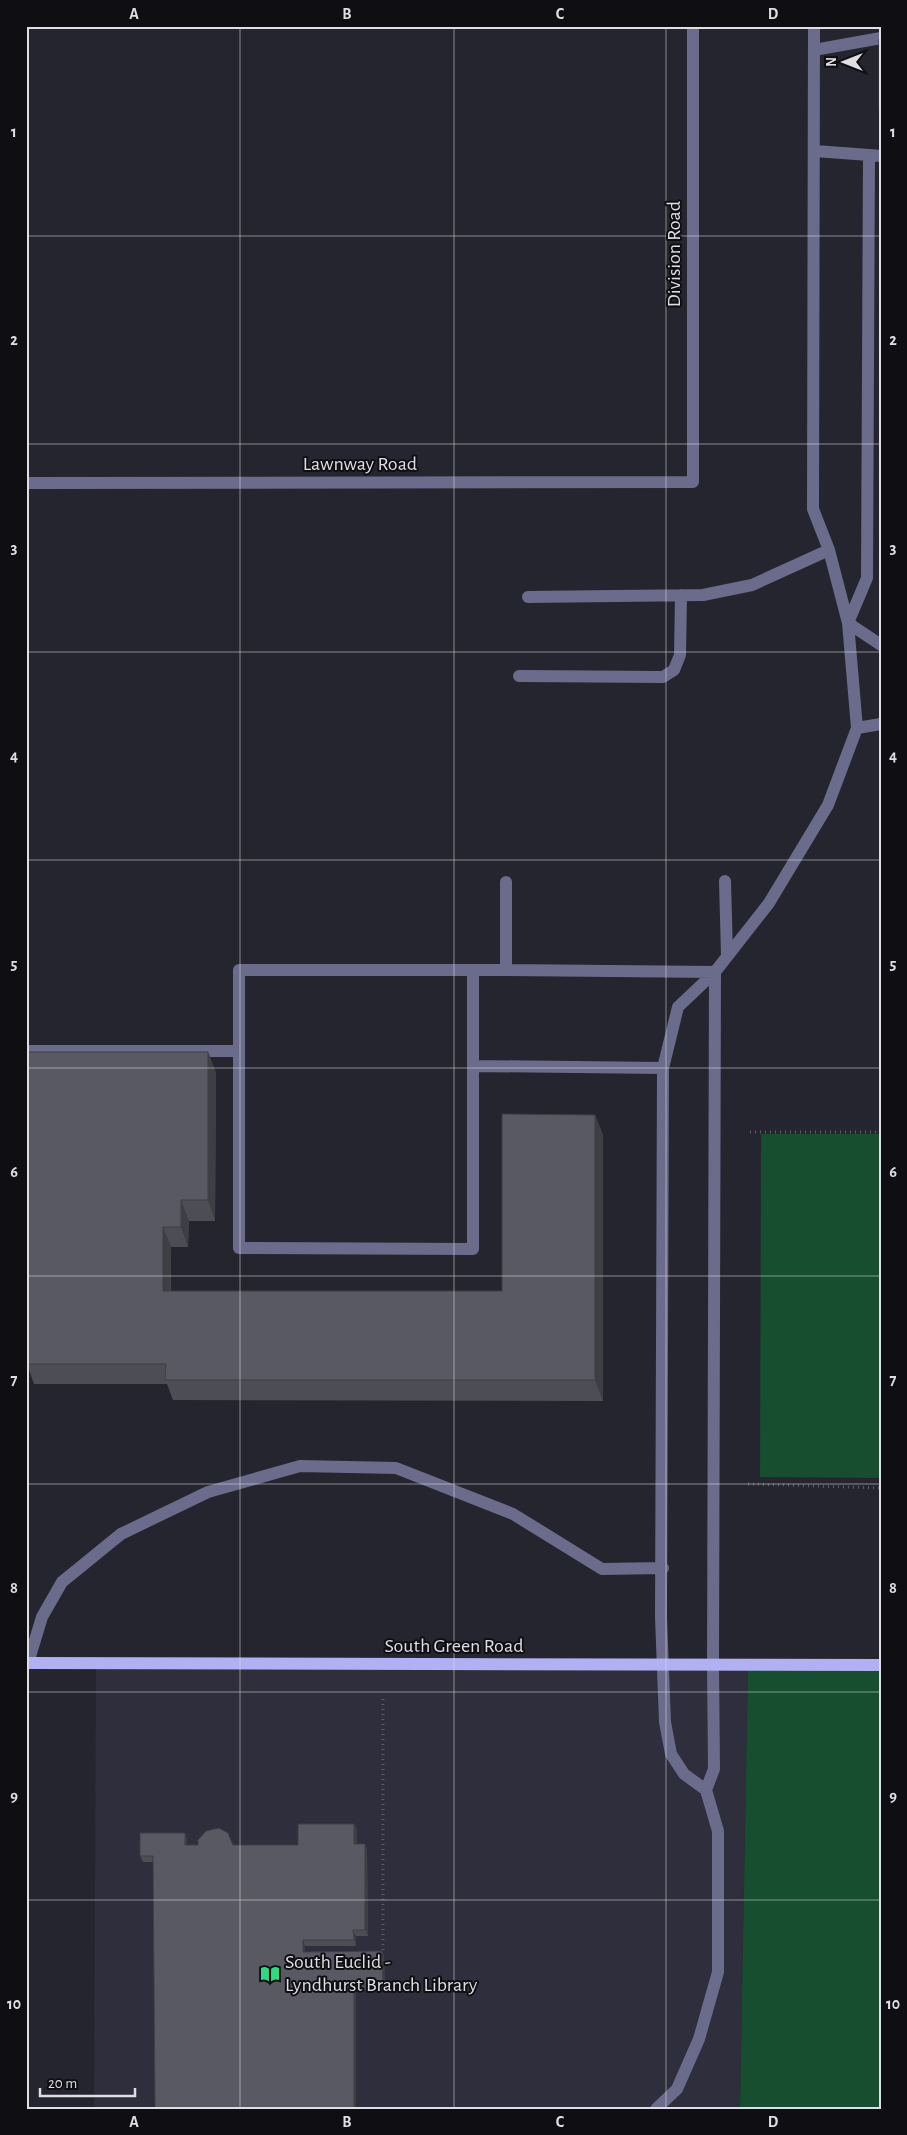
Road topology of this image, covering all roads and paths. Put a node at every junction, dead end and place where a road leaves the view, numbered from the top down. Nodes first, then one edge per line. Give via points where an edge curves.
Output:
1 (693, 26) edge
2 (814, 26) edge
3 (881, 38) edge
4 (814, 50) junction
5 (815, 151) junction
6 (875, 156) edge
7 (693, 482) joint
8 (26, 483) edge
9 (829, 550) junction
10 (681, 595) junction
11 (528, 597) dead end
12 (848, 623) junction
13 (881, 645) edge
14 (519, 676) dead end
15 (881, 724) edge
16 (857, 728) junction
17 (725, 881) dead end
18 (506, 882) dead end
19 (727, 954) junction
20 (473, 970) junction
21 (506, 970) junction
22 (715, 972) junction
23 (26, 1051) edge
24 (239, 1051) junction
25 (474, 1066) junction
26 (663, 1068) junction
27 (750, 1132) dead end
28 (881, 1132) edge
29 (748, 1484) dead end
30 (881, 1488) edge
31 (662, 1568) junction
32 (27, 1663) edge
33 (662, 1665) junction
34 (712, 1665) junction
35 (881, 1665) edge
36 (383, 1699) dead end
37 (706, 1790) junction
38 (383, 1950) edge
39 (656, 2109) edge

1 - 7 street, Division Road
2 - 4 street
3 - 4 street
4 - 5 street
5 - 6 street
5 - 9 street via 814,509
6 - 12 street via 867,578
7 - 8 street, Lawnway Road
9 - 10 street via 752,585 703,595
9 - 12 street
10 - 11 street
10 - 14 street via 680,655 674,670 662,677
12 - 13 street
12 - 16 street
15 - 16 street
16 - 19 street via 828,805 769,903
17 - 19 street
18 - 21 street
19 - 22 street
20 - 21 street
20 - 24 street via 239,970
20 - 25 street
21 - 22 street
22 - 26 street via 678,1007
22 - 34 street
23 - 24 street
24 - 25 street via 239,1248 473,1249
25 - 26 street
26 - 31 street
27 - 28 path
29 - 30 path
31 - 32 street via 602,1569 513,1514 396,1468 300,1466 208,1492 121,1534 62,1582 42,1616
31 - 33 street
32 - 33 main road, South Green Road
33 - 34 main road, South Green Road
33 - 37 street via 665,1722 672,1754 684,1774
34 - 35 main road, South Green Road
34 - 37 street via 714,1769
36 - 38 path
37 - 39 street via 718,1831 718,1972 699,2039 677,2089

